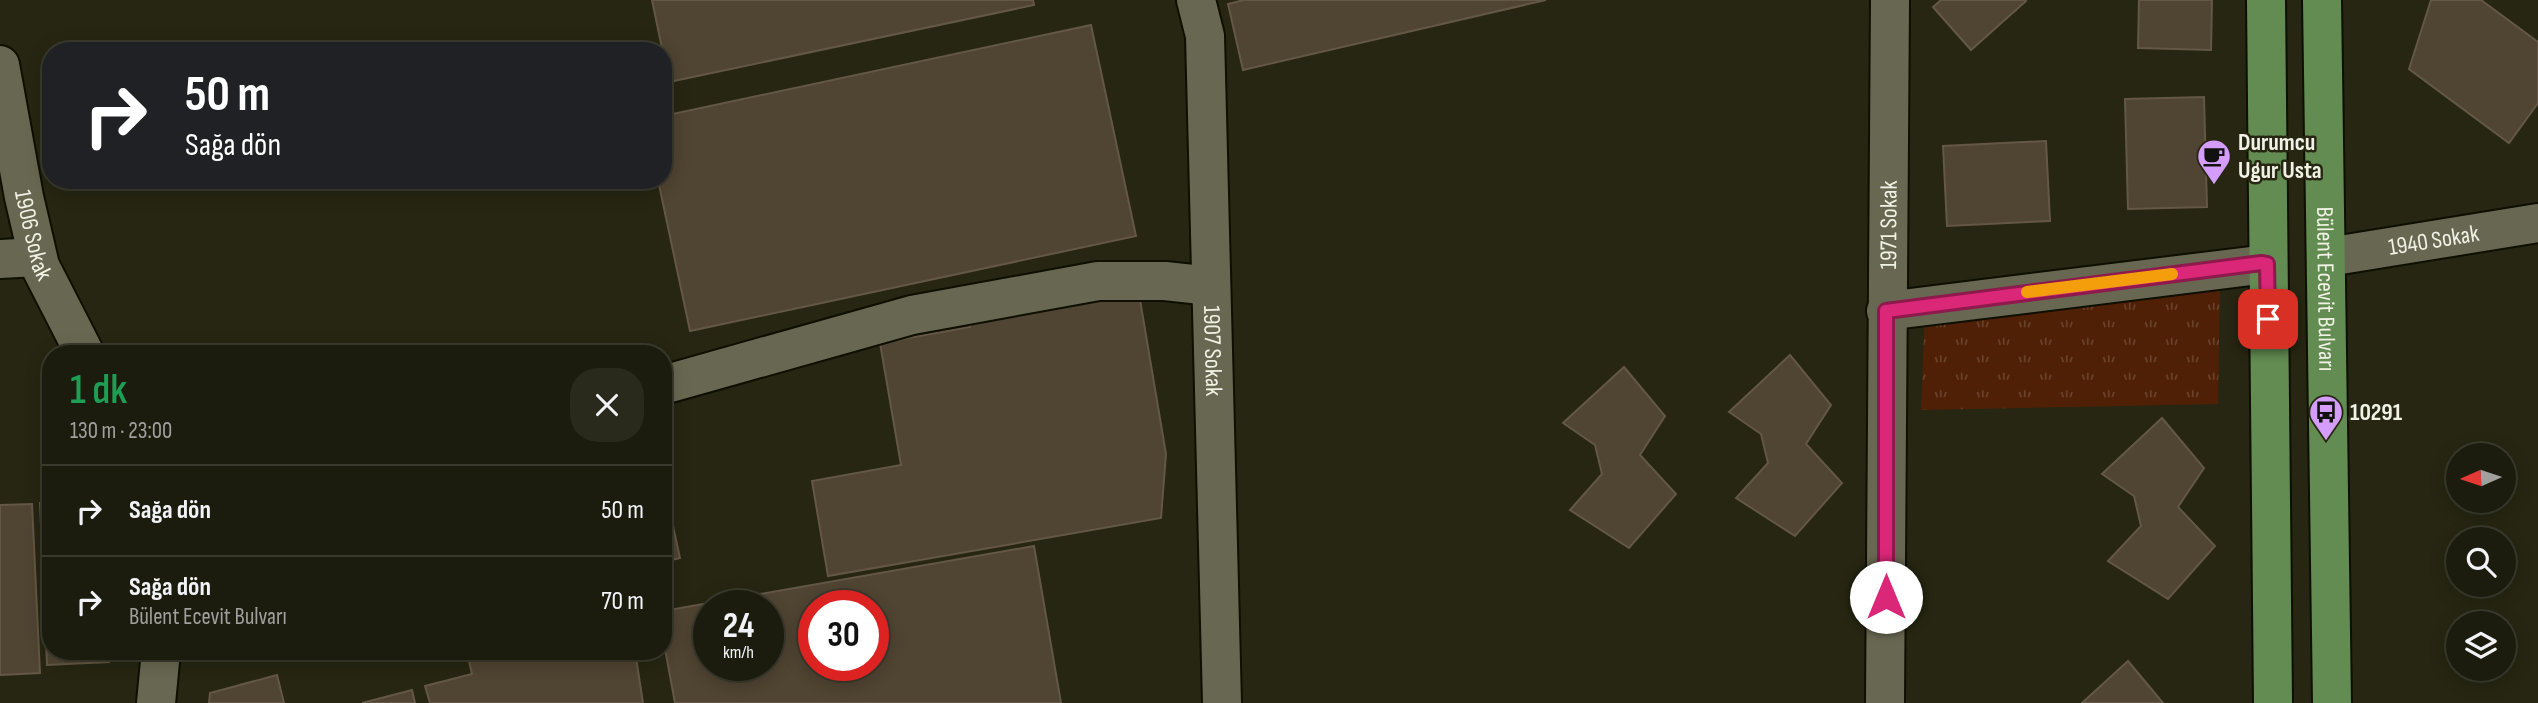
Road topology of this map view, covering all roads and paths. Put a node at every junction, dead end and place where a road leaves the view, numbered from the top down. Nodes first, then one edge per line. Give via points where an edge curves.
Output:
1 (1196, 0) edge
2 (1890, 0) edge
3 (2266, 0) edge
4 (2322, 0) edge
5 (0, 65) edge
6 (2538, 223) edge
7 (37, 257) junction
8 (2328, 257) junction
9 (0, 259) edge
10 (2267, 264) junction
11 (1211, 285) junction
12 (1886, 311) junction
13 (81, 345) edge
14 (672, 382) edge
15 (160, 660) edge
16 (156, 703) edge
17 (1222, 703) edge
18 (1885, 703) edge
19 (2273, 703) edge
20 (2332, 703) edge

1 - 11 street, 1907 Sokak via 1205,36
2 - 12 street, 1971 Sokak
3 - 10 main road
4 - 8 main road, Bülent Ecevit Bulvarı
5 - 7 street, 1906 Sokak
6 - 8 street, 1940 Sokak
7 - 9 street
7 - 13 street, 1906 Sokak
8 - 20 main road, Bülent Ecevit Bulvarı
10 - 12 street
10 - 19 main road
11 - 14 street via 1098,281 912,315
11 - 17 street, 1907 Sokak
12 - 18 street, 1971 Sokak
15 - 16 street

